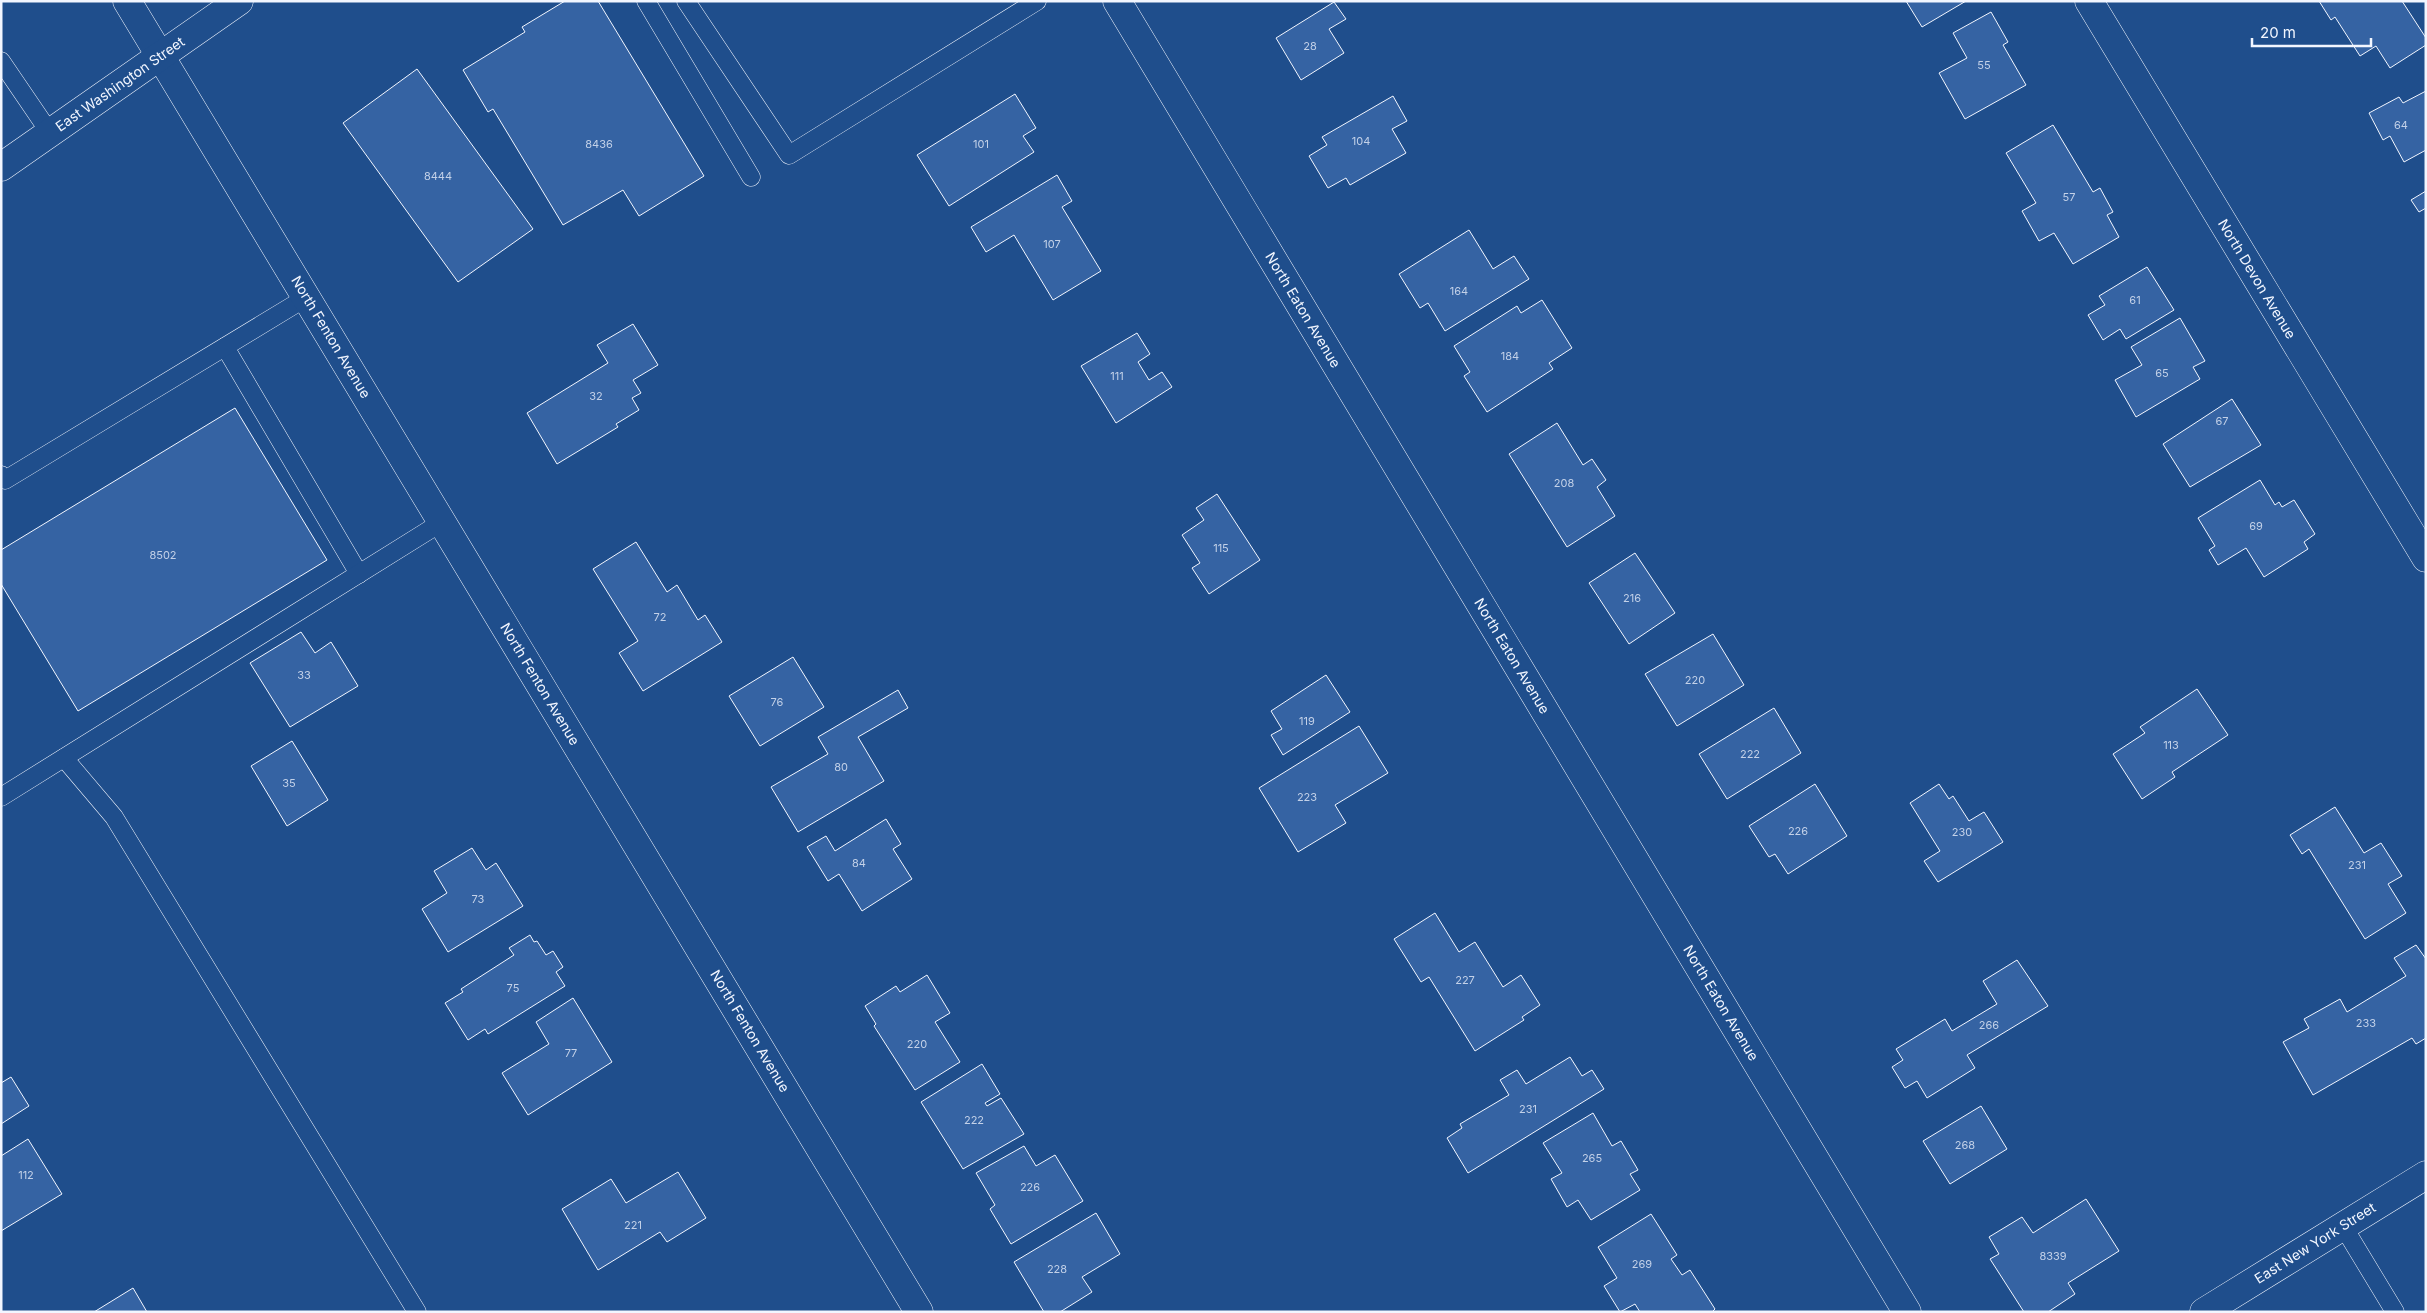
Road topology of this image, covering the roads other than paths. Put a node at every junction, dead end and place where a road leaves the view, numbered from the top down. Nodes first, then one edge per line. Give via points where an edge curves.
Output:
1 (127, 1) edge
2 (240, 1) edge
3 (646, 1) edge
4 (686, 1) edge
5 (1037, 1) edge
6 (1117, 1) edge
7 (2089, 1) edge
8 (160, 56) junction
9 (1, 61) edge
10 (50, 133) junction
11 (1, 167) edge
12 (751, 177) dead end
13 (306, 297) junction
14 (225, 347) junction
15 (1, 475) edge
16 (442, 522) junction
17 (2426, 558) edge
18 (359, 574) junction
19 (64, 758) junction
20 (1, 797) edge
21 (2426, 1175) edge
22 (2343, 1226) junction
23 (417, 1312) edge
24 (920, 1312) edge
25 (1907, 1312) edge
26 (2204, 1312) edge
27 (2395, 1312) edge

1 - 8 street, North Fenton Avenue
2 - 8 street, East Washington Street
3 - 12 lane
4 - 5 lane via 788,155
6 - 25 street, North Eaton Avenue
7 - 17 street, North Devon Avenue
8 - 10 street, East Washington Street
8 - 13 street, North Fenton Avenue
9 - 10 lane
10 - 11 street, East Washington Street
13 - 14 lane
13 - 16 street, North Fenton Avenue
14 - 15 lane via 5,480
14 - 18 lane
16 - 18 lane
16 - 24 street, North Fenton Avenue
18 - 19 lane
19 - 20 lane
19 - 23 lane via 114,817
21 - 22 street, East New York Street
22 - 26 street, East New York Street
22 - 27 lane

